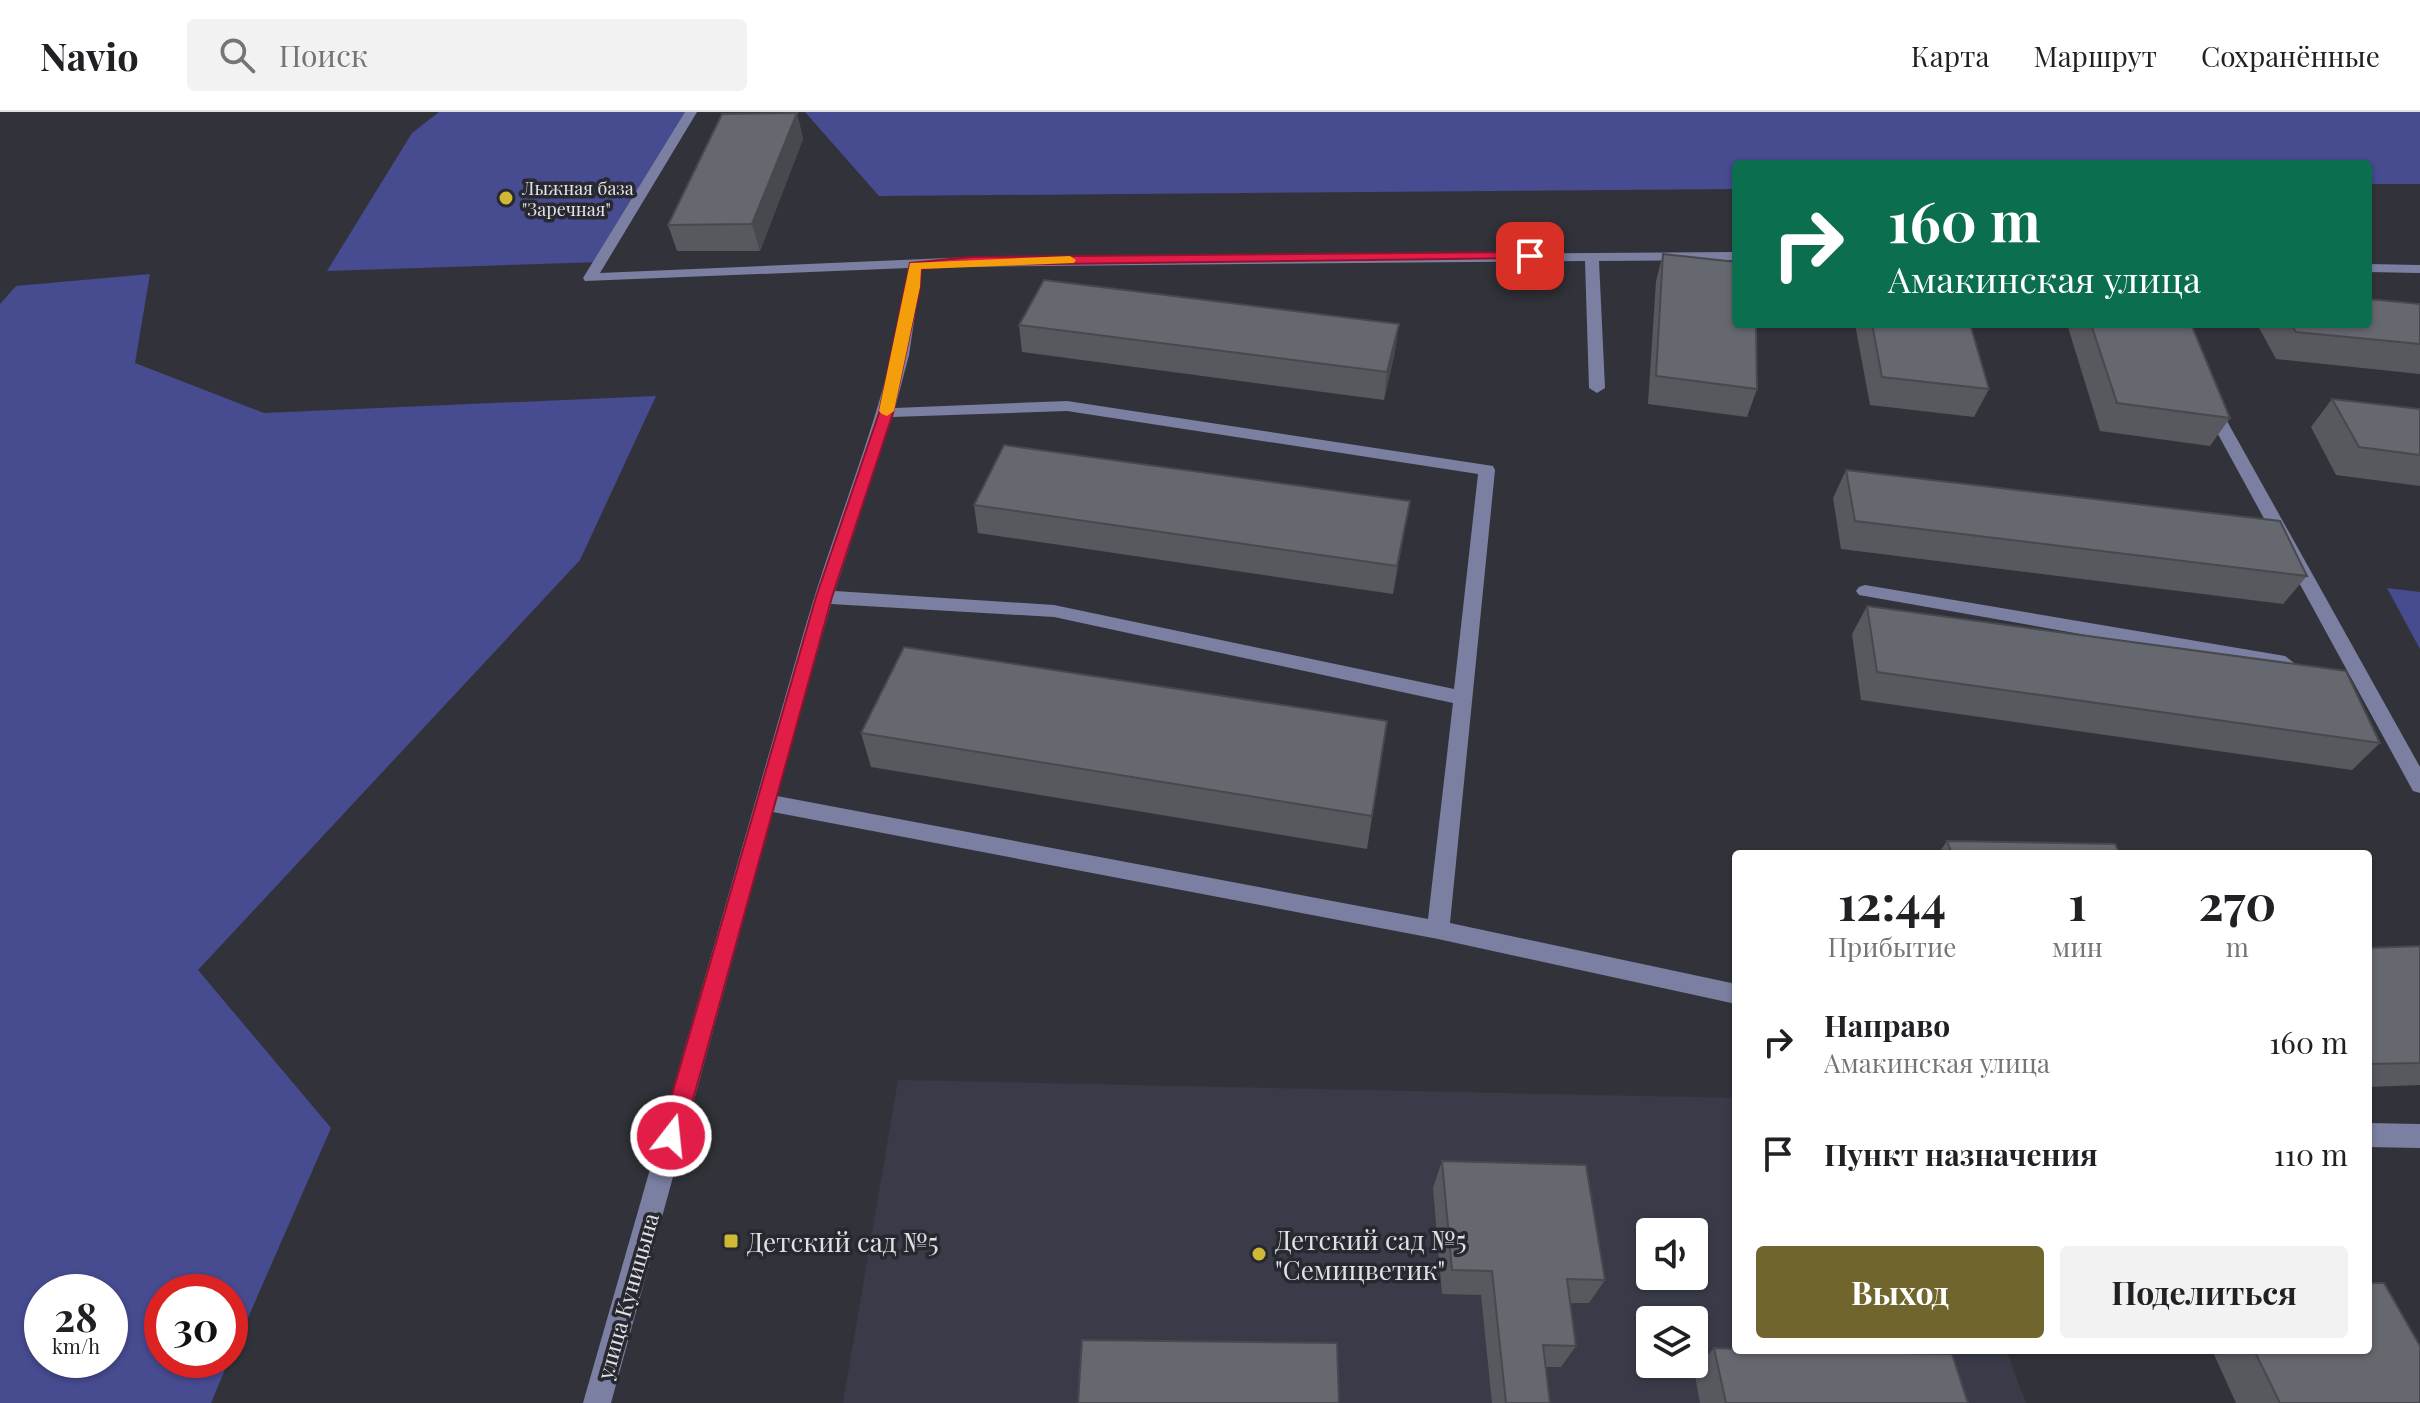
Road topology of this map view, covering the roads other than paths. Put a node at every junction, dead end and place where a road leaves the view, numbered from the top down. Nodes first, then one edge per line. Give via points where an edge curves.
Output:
1 (691, 112) edge
2 (1592, 255) junction
3 (1732, 256) edge
4 (915, 265) junction
5 (2372, 268) edge
6 (2420, 269) edge
7 (1597, 388) dead end
8 (2203, 392) edge
9 (886, 413) junction
10 (1865, 591) dead end
11 (824, 597) junction
12 (2298, 666) edge
13 (2329, 671) edge
14 (2360, 676) junction
15 (1463, 698) junction
16 (2420, 785) edge
17 (765, 802) junction
18 (1438, 930) junction
19 (1732, 993) edge
20 (2372, 1135) edge
21 (2420, 1136) edge
22 (597, 1403) edge

1 - 4 street via 590,278
2 - 3 street
2 - 4 street
2 - 7 street
4 - 9 street, улица Куницына
5 - 6 street
8 - 14 street
9 - 11 street, улица Куницына
9 - 15 street via 1067,406 1487,470
10 - 12 street
11 - 15 street via 1054,611
11 - 17 street, улица Куницына
13 - 14 street
14 - 16 street
15 - 18 street
17 - 18 street
17 - 22 street, улица Куницына
18 - 19 street
20 - 21 street

